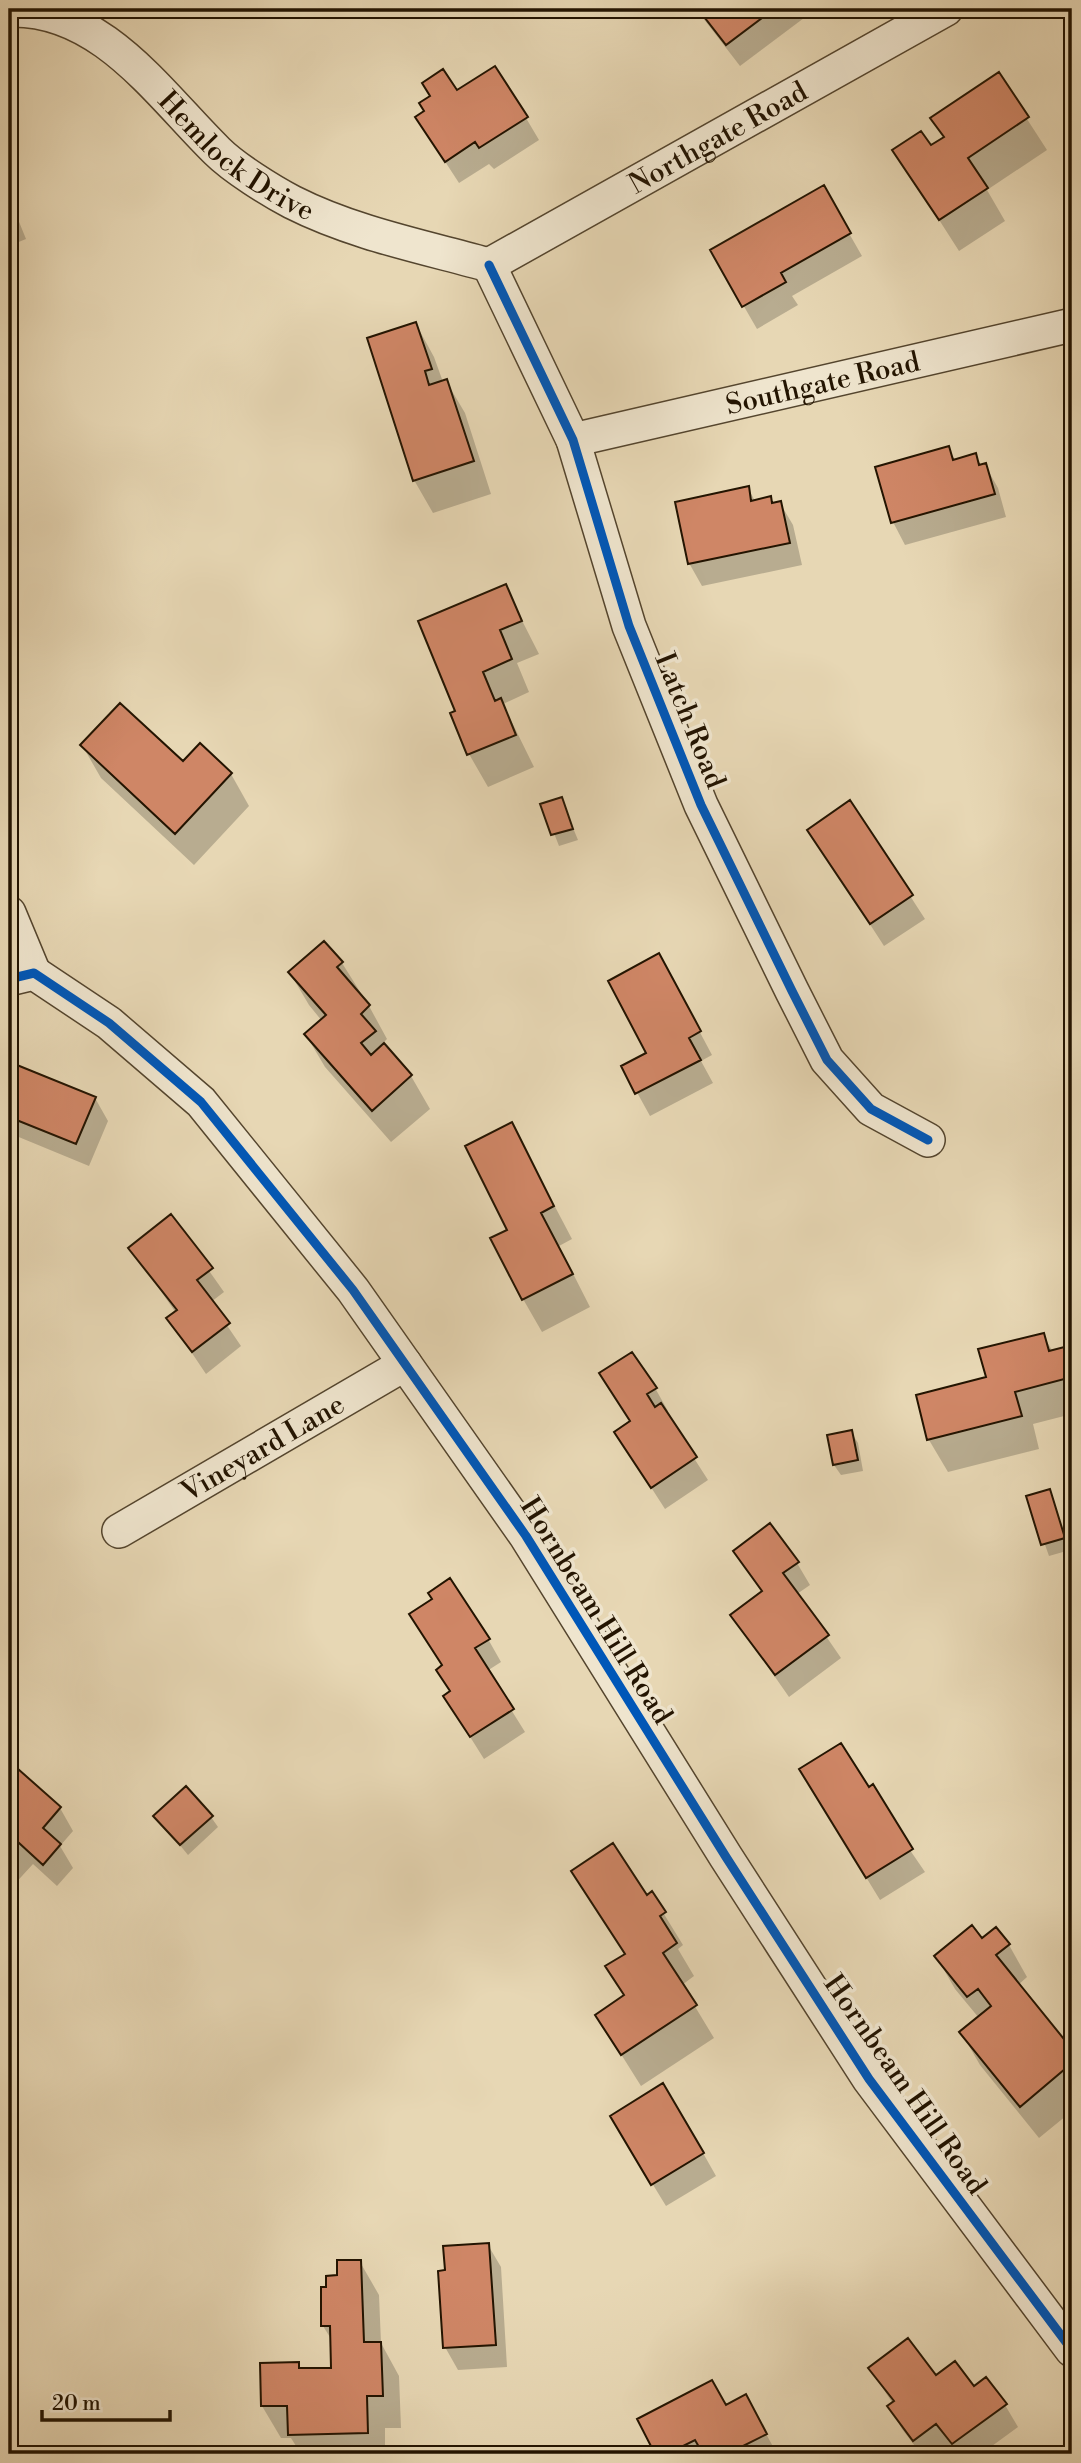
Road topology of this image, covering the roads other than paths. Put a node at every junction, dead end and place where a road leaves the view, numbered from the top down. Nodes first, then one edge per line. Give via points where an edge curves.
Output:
1 (9, 9) edge
2 (946, 9) edge
3 (489, 265) junction
4 (1072, 325) edge
5 (573, 440) junction
6 (9, 913) edge
7 (21, 976) edge
8 (928, 1140) dead end
9 (405, 1364) junction
10 (119, 1531) dead end
11 (1072, 2350) edge

1 - 3 street, Hemlock Drive via 61,19 121,51 219,154 292,202 377,235
2 - 3 street, Northgate Road
3 - 5 street, Latch Road
4 - 5 street, Southgate Road
5 - 8 street, Latch Road via 629,626 701,805 792,991 827,1060 871,1109
6 - 7 street
7 - 9 street, Hornbeam Hill Road via 108,1023 201,1102 353,1290
9 - 10 street, Vineyard Lane
9 - 11 street, Hornbeam Hill Road via 526,1536 869,2078

